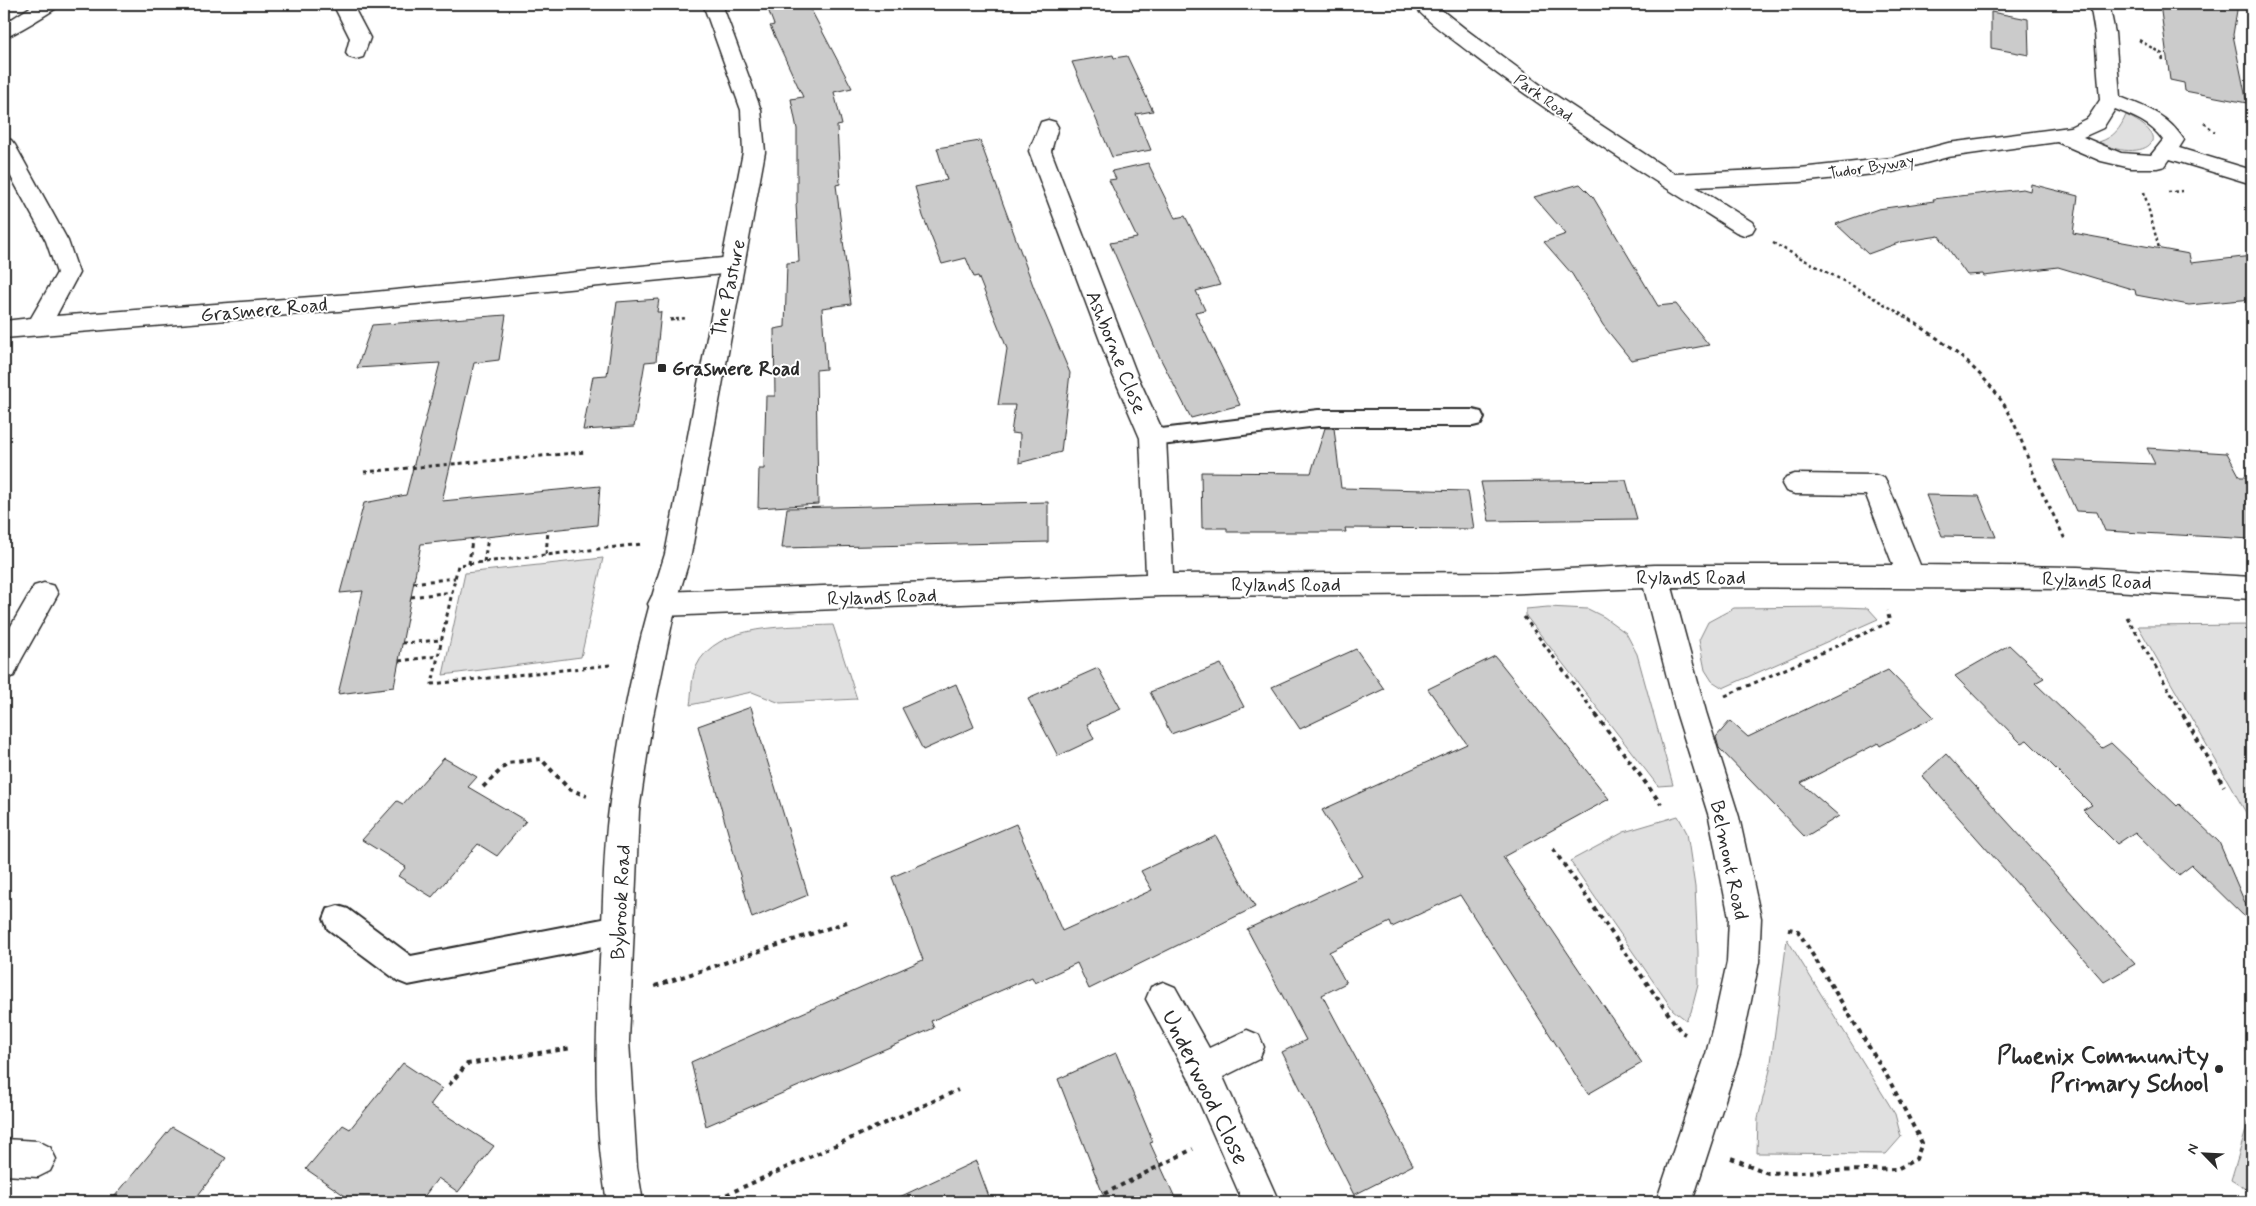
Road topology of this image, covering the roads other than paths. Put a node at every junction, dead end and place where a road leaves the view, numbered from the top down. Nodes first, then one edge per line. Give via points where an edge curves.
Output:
1 (51, 4) edge
2 (342, 4) edge
3 (712, 4) edge
4 (1423, 4) edge
5 (2100, 4) edge
6 (4, 32) edge
7 (356, 53) dead end
8 (2110, 100) junction
9 (1048, 127) dead end
10 (2062, 136) junction
11 (4, 145) edge
12 (2167, 151) junction
13 (2252, 177) edge
14 (1672, 181) junction
15 (1744, 227) road end
16 (733, 265) junction
17 (39, 326) junction
18 (4, 329) edge
19 (1473, 418) dead end
20 (1152, 438) junction
21 (1795, 484) dead end
22 (1655, 576) junction
23 (1911, 576) junction
24 (1161, 585) junction
25 (2252, 588) edge
26 (44, 594) dead end
27 (662, 604) junction
28 (5, 660) edge
29 (338, 919) dead end
30 (618, 930) junction
31 (1163, 1000) dead end
32 (1247, 1047) dead end
33 (1202, 1069) junction
34 (4, 1157) edge
35 (38, 1159) dead end
36 (625, 1202) edge
37 (1261, 1202) edge
38 (1674, 1202) edge

1 - 6 street
2 - 7 street via 360,38
3 - 16 street, The Pasture via 751,110 754,152
4 - 14 street, Park Road via 1458,35 1564,113
5 - 8 street
8 - 10 street, Tudor Byway via 2096,123
8 - 12 street via 2145,114 2166,127 2174,140
9 - 20 street, Ashborne Close via 1040,151
10 - 12 street via 2122,162 2157,160
10 - 14 street, Tudor Byway via 1948,150 1892,165 1800,176
11 - 17 street via 57,241 68,273
12 - 13 street
14 - 15 street, Park Road
16 - 17 street, Grasmere Road via 364,301
16 - 27 street, The Pasture via 680,540
17 - 18 street, Grasmere Road
19 - 20 lane via 1318,418
20 - 24 street, Ashborne Close
21 - 23 street via 1875,485
22 - 23 street, Rylands Road
22 - 24 street, Rylands Road via 1499,583
22 - 38 street, Belmont Road via 1691,712 1724,817 1745,918 1743,962 1724,1054
23 - 25 street, Rylands Road via 2112,579
24 - 27 street, Rylands Road
26 - 28 street
27 - 30 street, Bybrook Road via 638,716 624,811
29 - 30 lane via 408,971
30 - 36 street, Bybrook Road via 612,1041 619,1166
31 - 33 street, Underwood Close
32 - 33 street
33 - 37 street, Underwood Close
34 - 35 street

